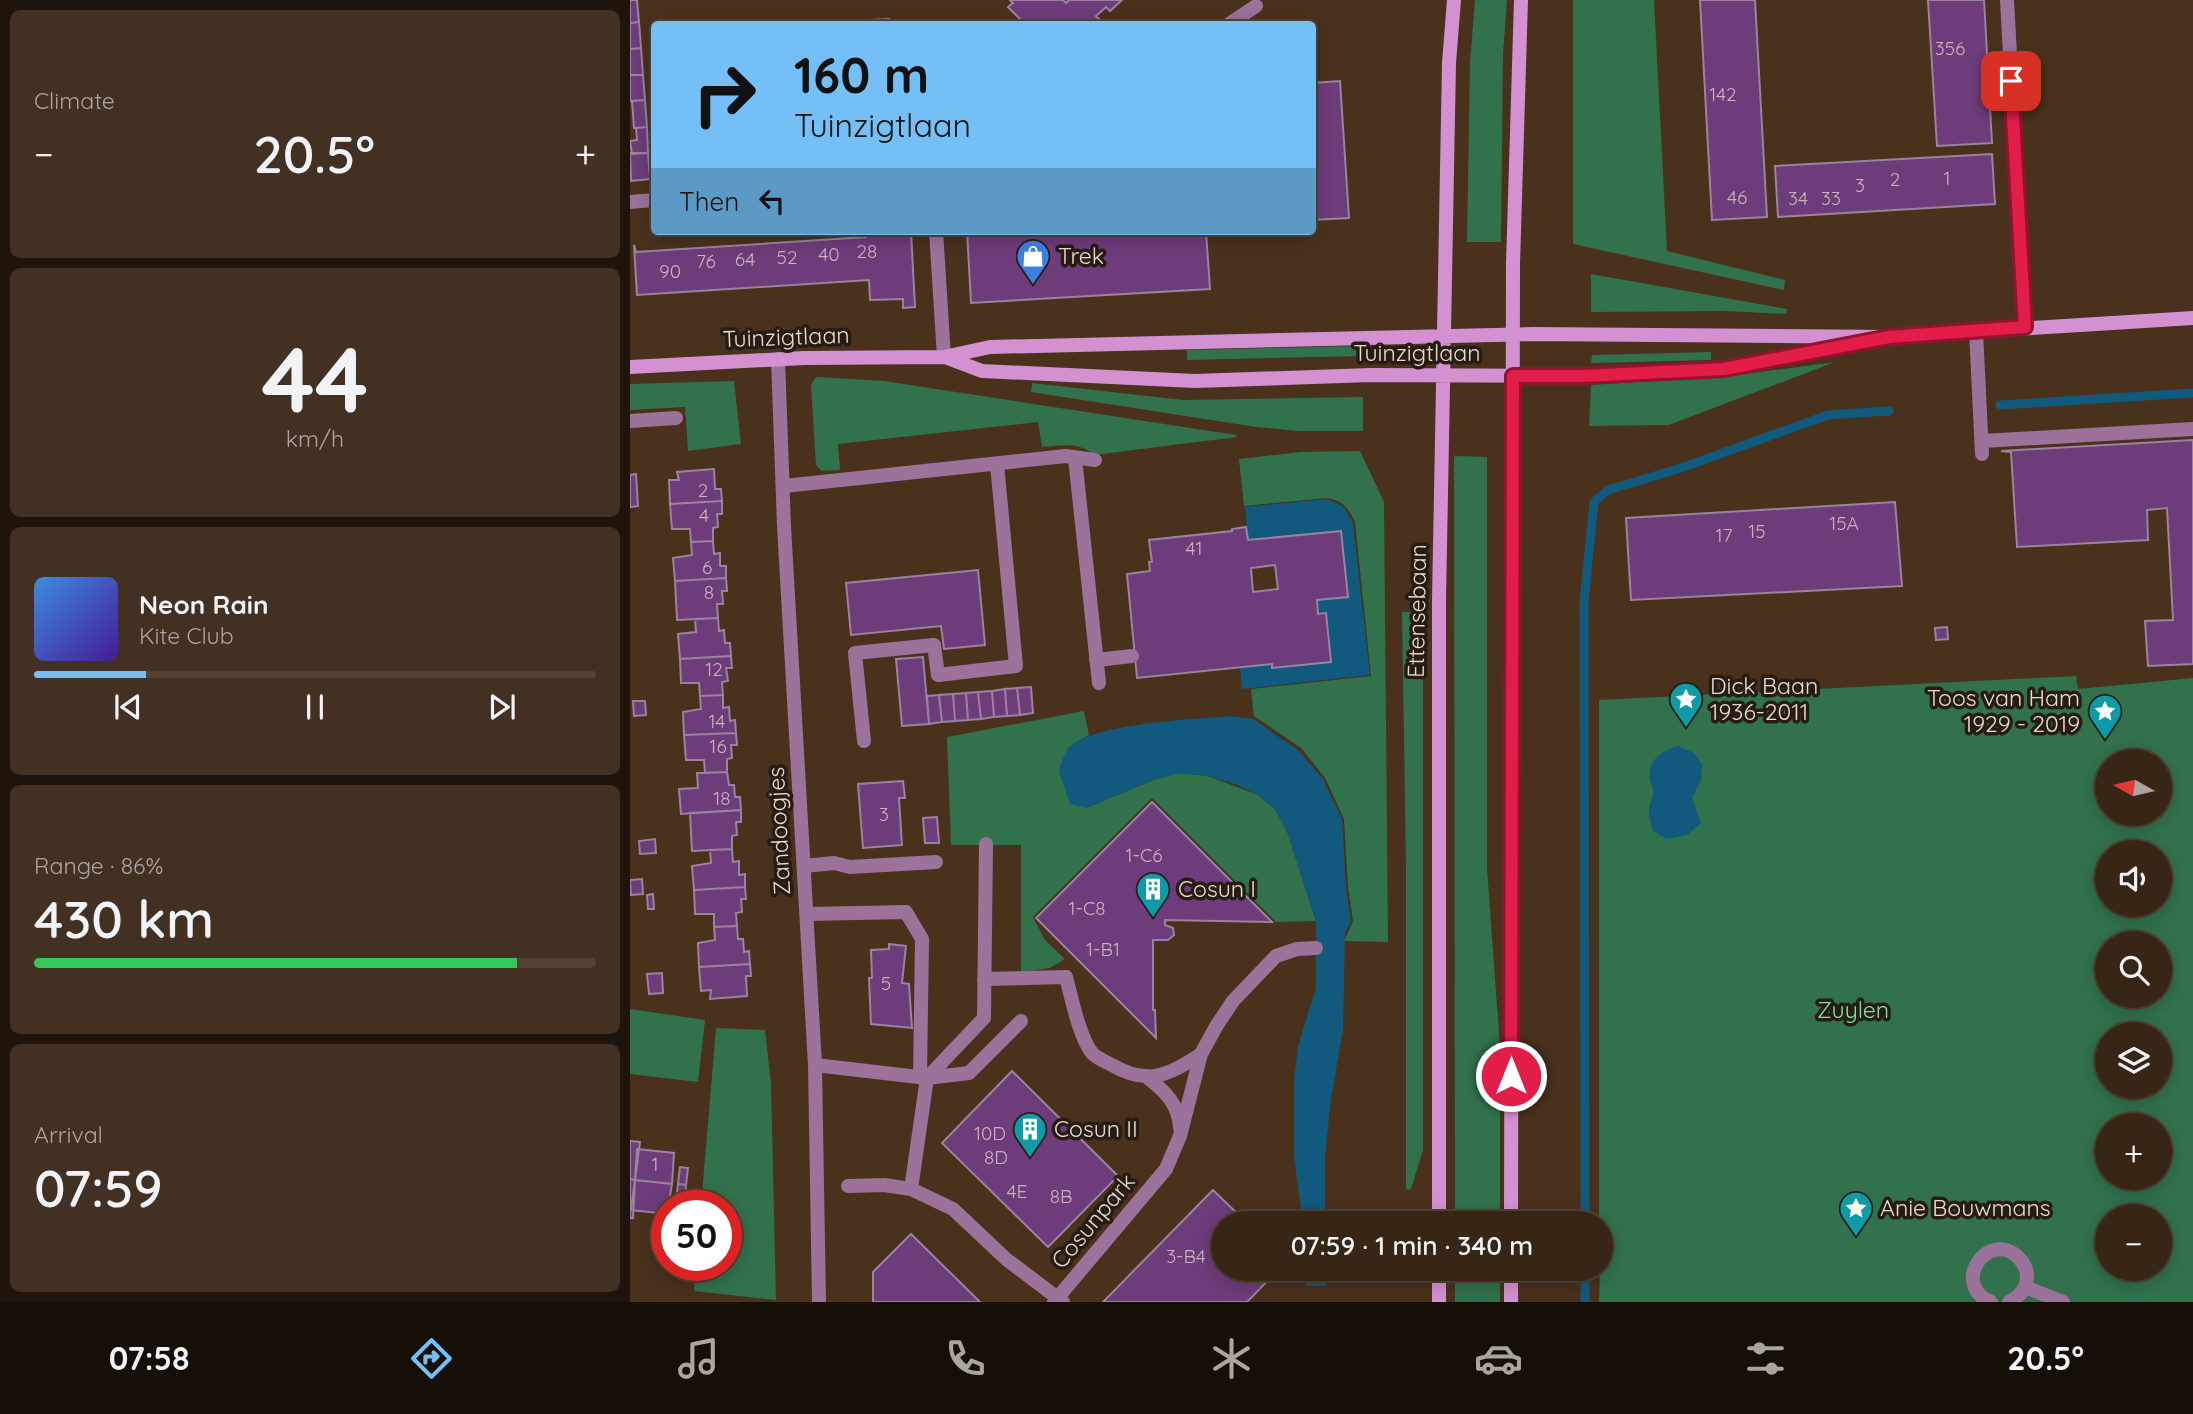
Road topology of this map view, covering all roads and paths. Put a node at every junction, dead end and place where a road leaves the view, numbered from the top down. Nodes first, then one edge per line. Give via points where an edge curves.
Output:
1 (1454, 0) edge
2 (1521, 0) edge
3 (2007, 0) edge
4 (1256, 2) edge
5 (1233, 21) edge
6 (651, 200) edge
7 (630, 202) edge
8 (936, 235) edge
9 (2193, 318) edge
10 (2025, 327) junction
11 (1976, 331) junction
12 (1513, 335) junction
13 (1445, 336) junction
14 (1889, 337) junction
15 (944, 357) junction
16 (778, 359) junction
17 (630, 368) edge
18 (1443, 376) junction
19 (1513, 376) junction
20 (676, 418) dead end
21 (630, 422) edge
22 (2193, 429) edge
23 (1075, 458) junction
24 (1095, 460) dead end
25 (997, 464) junction
26 (784, 486) junction
27 (1132, 656) dead end
28 (1097, 660) junction
29 (1099, 682) dead end
30 (864, 741) dead end
31 (986, 844) dead end
32 (936, 862) dead end
33 (804, 866) junction
34 (807, 915) junction
35 (1316, 947) dead end
36 (984, 979) junction
37 (1021, 1021) dead end
38 (1201, 1054) junction
39 (815, 1065) junction
40 (923, 1078) junction
41 (1148, 1078) junction
42 (1180, 1136) junction
43 (848, 1186) dead end
44 (912, 1189) junction
45 (1439, 1211) edge
46 (1511, 1211) edge
47 (1439, 1281) edge
48 (1511, 1281) edge
49 (2025, 1287) junction
50 (1058, 1300) edge
51 (819, 1302) edge
52 (1439, 1302) edge
53 (1511, 1302) edge
54 (1991, 1302) edge
55 (2008, 1302) edge
56 (2063, 1302) edge

1 - 13 street, Ettensebaan
2 - 12 street
3 - 10 street
4 - 5 street
6 - 7 street
8 - 15 street
9 - 10 street, Tuinzigtlaan
10 - 11 street, Tuinzigtlaan
11 - 14 street, Tuinzigtlaan
11 - 22 street via 1982,447
12 - 13 street, Tuinzigtlaan
12 - 14 street, Tuinzigtlaan
12 - 19 street
13 - 15 street, Tuinzigtlaan via 990,347
13 - 18 street, Ettensebaan
14 - 19 street, Tuinzigtlaan via 1724,369
15 - 16 street, Tuinzigtlaan
15 - 18 street, Tuinzigtlaan via 982,371 1195,381
16 - 17 street, Tuinzigtlaan
16 - 26 street, Zandoogjes
18 - 19 street, Tuinzigtlaan
18 - 45 street, Ettensebaan
19 - 46 street
20 - 21 street
23 - 24 street
23 - 25 street
23 - 28 street
25 - 26 street
25 - 30 street via 1016,666 938,675 934,645 855,653
26 - 33 street, Zandoogjes
27 - 28 street
28 - 29 street
31 - 36 street
32 - 33 street
33 - 34 street, Zandoogjes
34 - 39 street, Zandoogjes
34 - 40 street via 906,912 922,939
35 - 38 street, Cosunpark via 1276,956 1233,1001
36 - 40 street via 984,1018
36 - 41 street via 1066,977 1093,1054 1126,1074
37 - 40 street via 969,1073
38 - 41 street via 1178,1069
38 - 42 street, Cosunpark
39 - 40 street
39 - 51 street, Zandoogjes
40 - 44 street
41 - 42 street via 1174,1104
42 - 50 street, Cosunpark via 1166,1169
43 - 44 street, Cosunpark
44 - 50 street, Cosunpark via 953,1209
47 - 52 street
48 - 53 street
49 - 54 street via 2026,1270 2017,1255 1992,1251 1978,1261 1973,1278 1979,1294
49 - 55 street
49 - 56 street

